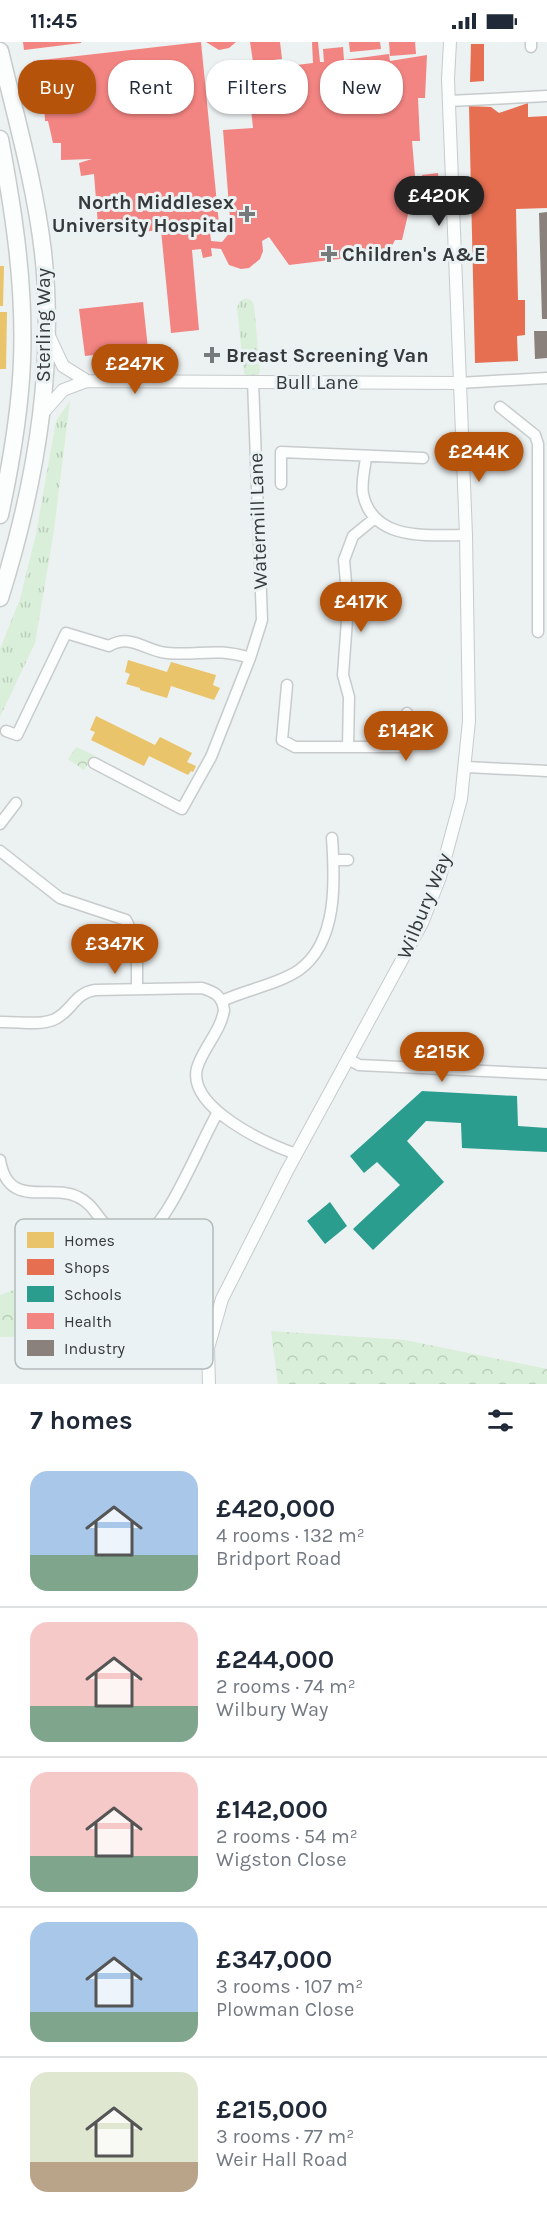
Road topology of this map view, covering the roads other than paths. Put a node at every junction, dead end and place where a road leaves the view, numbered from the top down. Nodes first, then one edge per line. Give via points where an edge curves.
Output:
1 (450, 42) edge
2 (0, 51) edge
3 (547, 96) edge
4 (449, 101) junction
5 (0, 139) edge
6 (0, 162) edge
7 (10, 192) junction
8 (46, 327) junction
9 (547, 378) edge
10 (87, 381) junction
11 (253, 381) junction
12 (459, 383) junction
13 (500, 407) dead end
14 (41, 416) junction
15 (544, 450) edge
16 (366, 457) junction
17 (423, 458) dead end
18 (281, 483) dead end
19 (0, 515) edge
20 (375, 518) junction
21 (466, 535) junction
22 (543, 588) edge
23 (0, 598) edge
24 (538, 632) dead end
25 (250, 658) junction
26 (287, 685) dead end
27 (407, 713) dead end
28 (6, 731) dead end
29 (348, 747) junction
30 (94, 763) dead end
31 (466, 767) junction
32 (547, 771) edge
33 (16, 803) dead end
34 (0, 824) edge
35 (332, 838) dead end
36 (0, 851) edge
37 (333, 860) junction
38 (348, 860) dead end
39 (137, 989) junction
40 (222, 1001) junction
41 (0, 1022) edge
42 (348, 1059) junction
43 (547, 1074) edge
44 (218, 1112) junction
45 (296, 1154) junction
46 (0, 1160) edge
47 (99, 1219) edge
48 (161, 1219) edge
49 (213, 1330) edge
50 (209, 1369) edge
51 (209, 1384) edge

1 - 4 street, Wilbury Way
2 - 8 highway, Sterling Way via 37,210
3 - 4 street
4 - 12 street, Wilbury Way
5 - 7 highway, Sterling Way
6 - 7 highway
7 - 19 highway, Sterling Way via 20,266 22,362 18,419
8 - 10 street via 63,366
8 - 14 highway, Sterling Way
9 - 12 street, Bull Lane
10 - 11 street, Bull Lane
10 - 14 street via 63,390
11 - 12 street, Bull Lane
11 - 25 street, Watermill Lane via 262,620
12 - 21 street, Wilbury Way
13 - 15 street via 535,435
14 - 23 highway, Sterling Way via 21,527
15 - 22 street
16 - 17 street
16 - 18 street via 281,452
16 - 20 street via 363,494
20 - 21 street via 401,533
20 - 29 street via 353,536 344,560 348,606 343,675 349,697
21 - 31 street, Wilbury Way
22 - 24 street
25 - 28 street via 229,651 164,653 125,640 109,646 66,633 17,735
25 - 30 street, Watermill Lane via 211,757 182,809
26 - 29 street via 282,740 295,747
27 - 29 street via 407,747
31 - 32 street
31 - 42 street, Wilbury Way via 454,826 422,923
33 - 34 street
35 - 37 street
36 - 39 street via 60,898 126,920 137,943
37 - 38 street
37 - 40 street via 327,930 313,955
39 - 40 street via 202,988
39 - 41 street via 87,991 56,1019 47,1022
40 - 44 street via 223,1015 197,1070 200,1090
42 - 43 street via 359,1065
42 - 45 street, Wilbury Way
44 - 45 street via 258,1137
44 - 48 street
45 - 49 street, Wilbury Way via 219,1308
46 - 47 street via 7,1179 26,1192 76,1196
50 - 51 street, Wilbury Way

